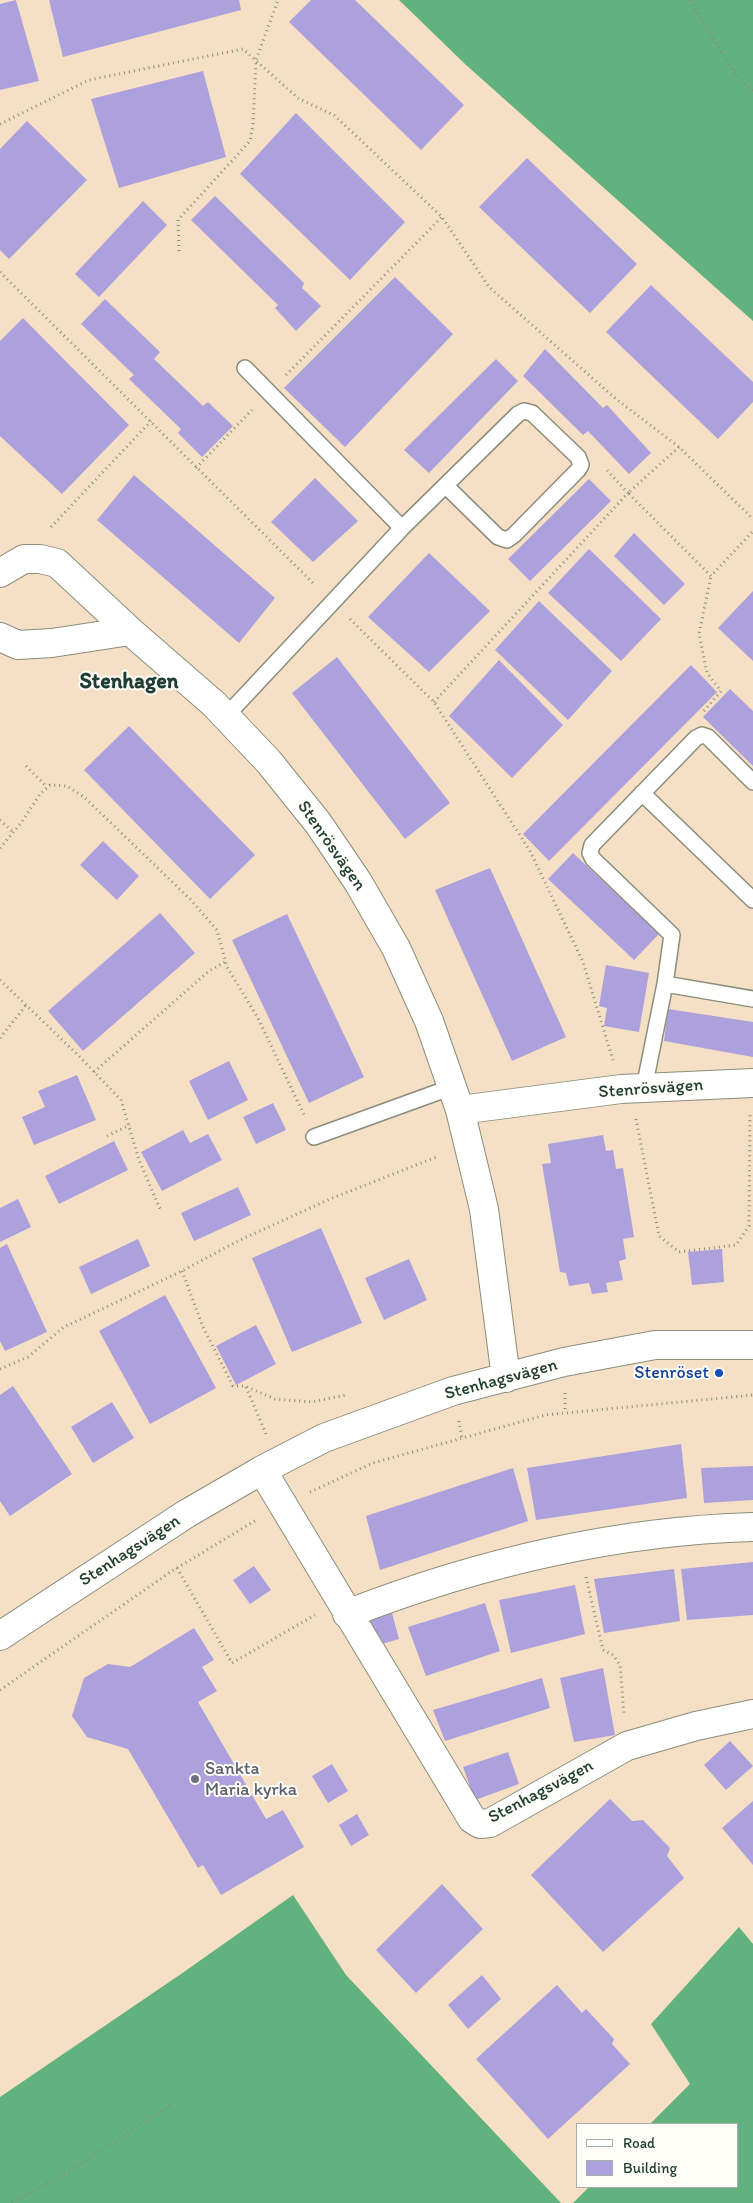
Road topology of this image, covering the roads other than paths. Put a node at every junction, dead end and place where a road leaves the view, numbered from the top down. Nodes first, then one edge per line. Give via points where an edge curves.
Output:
1 (245, 368) dead end
2 (446, 486) junction
3 (402, 528) junction
4 (0, 573) edge
5 (130, 631) junction
6 (0, 637) edge
7 (226, 716) junction
8 (753, 782) edge
9 (642, 793) junction
10 (753, 900) edge
11 (665, 984) junction
12 (753, 999) edge
13 (753, 1083) edge
14 (633, 1088) junction
15 (456, 1099) junction
16 (314, 1137) road end
17 (753, 1345) edge
18 (506, 1378) junction
19 (270, 1465) junction
20 (753, 1527) edge
21 (343, 1608) junction
22 (0, 1636) edge
23 (753, 1714) edge

1 - 3 lane
2 - 2 lane via 524,410 532,413 578,457 581,465 507,540 498,537
2 - 3 lane
3 - 7 lane
4 - 5 street, Stenrösvägen via 24,559 56,563
5 - 6 street via 18,645
5 - 7 street, Stenrösvägen
7 - 15 street, Stenrösvägen via 269,762 358,882 396,948 429,1021
8 - 9 lane via 708,737 702,735
9 - 10 lane
9 - 11 lane via 592,846 590,853 592,859 672,935
11 - 12 lane
11 - 14 lane
13 - 14 street, Stenrösvägen
14 - 15 street, Stenrösvägen
15 - 16 lane
15 - 18 street, Stenrösvägen via 484,1209
17 - 18 street, Stenhagsvägen via 655,1345 564,1362
18 - 19 street, Stenhagsvägen via 453,1391 324,1438
19 - 21 street, Stenhagsvägen via 282,1505
19 - 22 street, Stenhagsvägen via 186,1514
20 - 21 street via 707,1528 579,1547
21 - 23 street, Stenhagsvägen via 472,1819 480,1824 490,1823 627,1746

